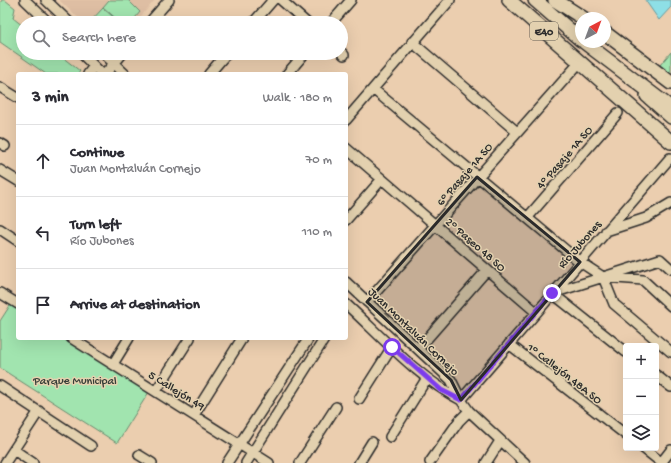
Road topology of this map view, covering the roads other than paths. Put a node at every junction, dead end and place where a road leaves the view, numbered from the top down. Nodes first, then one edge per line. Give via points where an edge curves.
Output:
1 (25, 0) edge
2 (46, 0) edge
3 (169, 0) edge
4 (273, 0) edge
5 (281, 0) edge
6 (351, 0) edge
7 (450, 0) edge
8 (509, 0) edge
9 (535, 0) edge
10 (555, 0) edge
11 (575, 12) edge
12 (42, 16) edge
13 (63, 16) edge
14 (155, 16) edge
15 (259, 16) edge
16 (299, 16) edge
17 (337, 16) edge
18 (575, 34) edge
19 (611, 38) edge
20 (412, 42) junction
21 (591, 48) edge
22 (592, 48) edge
23 (88, 60) edge
24 (110, 60) edge
25 (117, 60) edge
26 (221, 60) edge
27 (299, 60) edge
28 (580, 62) junction
29 (114, 64) junction
30 (94, 66) junction
31 (90, 72) edge
32 (102, 72) edge
33 (106, 72) edge
34 (123, 72) edge
35 (211, 72) edge
36 (289, 72) edge
37 (671, 84) edge
38 (0, 87) edge
39 (373, 89) junction
40 (16, 97) edge
41 (671, 108) edge
42 (636, 110) junction
43 (618, 113) dead end
44 (348, 118) edge
45 (671, 118) edge
46 (517, 132) junction
47 (671, 137) edge
48 (671, 142) edge
49 (348, 150) edge
50 (670, 158) dead end
51 (0, 170) edge
52 (477, 176) junction
53 (382, 179) junction
54 (16, 180) edge
55 (671, 203) edge
56 (528, 217) junction
57 (348, 218) edge
58 (435, 225) junction
59 (0, 229) edge
60 (606, 231) junction
61 (16, 239) edge
62 (580, 262) junction
63 (671, 269) edge
64 (487, 270) junction
65 (604, 277) junction
66 (348, 284) edge
67 (357, 292) junction
68 (0, 293) edge
69 (552, 293) junction
70 (348, 302) edge
71 (367, 302) junction
72 (16, 303) edge
73 (348, 306) edge
74 (671, 306) edge
75 (536, 312) junction
76 (74, 340) edge
77 (129, 340) edge
78 (189, 340) edge
79 (240, 340) dead end
80 (308, 340) edge
81 (324, 340) edge
82 (509, 344) junction
83 (392, 347) junction
84 (418, 349) junction
85 (623, 350) edge
86 (671, 352) edge
87 (113, 364) junction
88 (659, 377) edge
89 (427, 378) junction
90 (0, 386) edge
91 (671, 387) edge
92 (156, 391) junction
93 (359, 400) dead end
94 (461, 400) junction
95 (336, 407) dead end
96 (469, 411) junction
97 (39, 412) junction
98 (194, 415) junction
99 (623, 433) edge
100 (390, 437) dead end
101 (500, 441) junction
102 (372, 442) dead end
103 (239, 444) junction
104 (91, 446) dead end
105 (14, 450) junction
106 (671, 450) edge
107 (647, 451) edge
108 (252, 452) junction
109 (140, 455) dead end
110 (430, 462) edge
111 (5, 463) edge
112 (33, 463) edge
113 (152, 463) edge
114 (227, 463) edge
115 (246, 463) edge
116 (269, 463) edge
117 (300, 463) edge
118 (359, 463) edge
119 (486, 463) edge
120 (525, 463) edge
121 (662, 463) edge

1 - 12 street
2 - 13 street
3 - 14 street
4 - 15 street
5 - 16 street
6 - 17 street
7 - 20 street
8 - 28 highway, E40
9 - 18 highway, E40
10 - 11 highway
19 - 37 highway
20 - 39 street
20 - 46 street
21 - 45 main road
22 - 41 highway
23 - 30 street
24 - 29 street
25 - 29 street
26 - 35 street
27 - 36 street
28 - 42 highway, E40
28 - 46 street, 6° Pasaje 1A SO
29 - 33 street
29 - 34 street
30 - 31 street
30 - 32 street
38 - 40 street
39 - 44 street
39 - 52 street
42 - 47 main road
42 - 48 highway
43 - 56 street, 4° Pasaje 1A SO
46 - 52 street, 6° Pasaje 1A SO
49 - 53 street, 2° Paseo 48 SO
50 - 60 street, Río Jubones
51 - 54 street
52 - 56 street
52 - 58 street, 6° Pasaje 1A SO
53 - 57 street
53 - 58 street, 2° Paseo 48 SO
55 - 60 street via 646,218
56 - 62 street
58 - 64 street, 2° Paseo 48 SO
58 - 71 street, 6° Pasaje 1A SO
59 - 61 street
60 - 62 street, Río Jubones
62 - 65 street
62 - 69 street, Río Jubones
63 - 65 street via 660,259
64 - 75 street, 2° Paseo 48 SO
64 - 84 street
65 - 69 street
65 - 74 street via 643,280
65 - 86 street via 614,304
66 - 67 street, Juan Montalván Cornejo
67 - 70 street
67 - 71 street, Juan Montalván Cornejo
68 - 72 street
69 - 75 street, Río Jubones
69 - 85 street
71 - 84 street, Juan Montalván Cornejo
73 - 83 street, Juan Montalván Cornejo
75 - 82 street, Río Jubones
76 - 87 street, 5 Callejón 49
77 - 87 street
78 - 92 street
79 - 98 street
80 - 103 street
81 - 108 street
82 - 94 street, Río Jubones
82 - 99 street, 1° Callejón 48A SO
83 - 89 street, Juan Montalván Cornejo
83 - 93 street
84 - 94 street, Juan Montalván Cornejo via 451,380
87 - 92 street, 5 Callejón 49
88 - 91 street
89 - 94 street, Juan Montalván Cornejo via 441,390
89 - 100 street
90 - 97 street
92 - 98 street, 5 Callejón 49
94 - 96 street, Juan Montalván Cornejo
95 - 117 street
96 - 101 street, Juan Montalván Cornejo
96 - 110 street
97 - 104 street
97 - 105 street
98 - 103 street, 5 Callejón 49
101 - 119 street
101 - 120 street, Juan Montalván Cornejo
102 - 118 street
103 - 108 street, 5 Callejón 49
103 - 114 street
105 - 111 street
105 - 112 street
106 - 121 street
107 - 121 street
108 - 115 street
108 - 116 street, 5 Callejón 49
109 - 113 street

